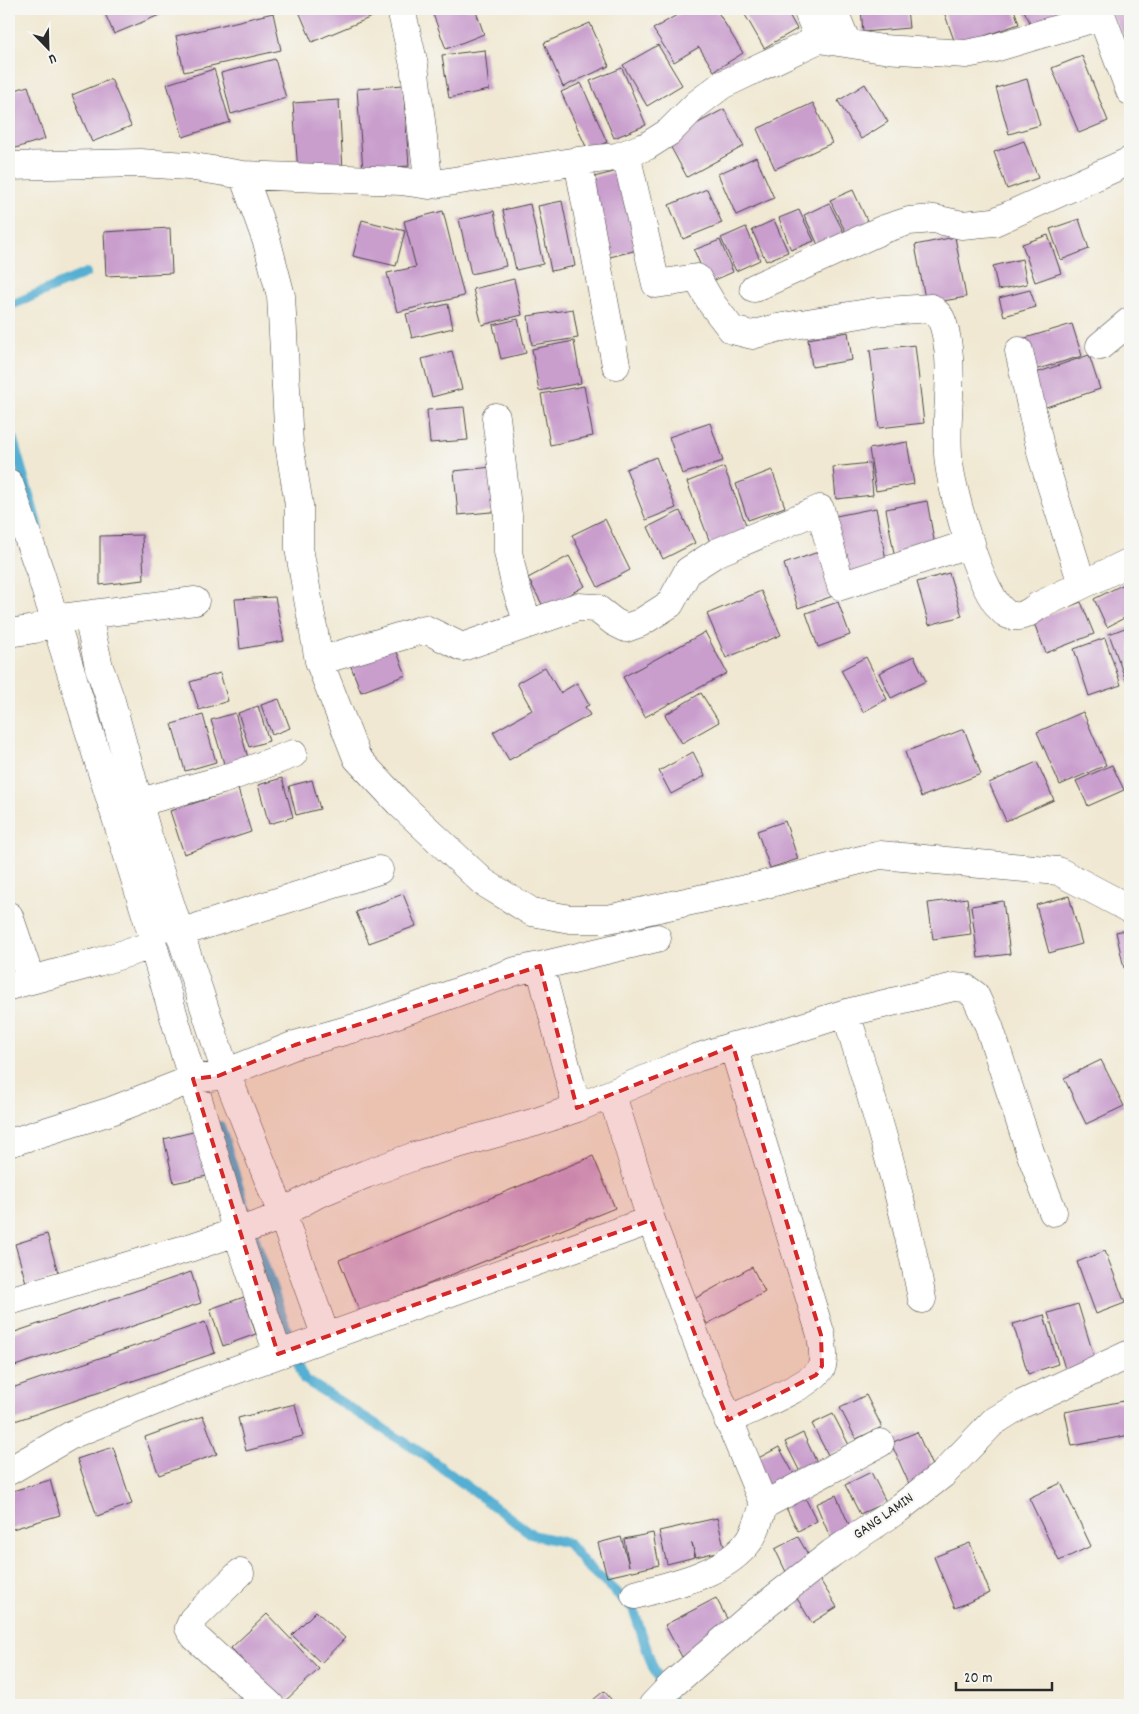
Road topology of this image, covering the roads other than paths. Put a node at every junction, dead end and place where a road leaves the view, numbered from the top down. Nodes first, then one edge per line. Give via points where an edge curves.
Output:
1 (401, 9) edge
2 (807, 9) edge
3 (833, 9) edge
4 (1100, 12) edge
5 (819, 39) junction
6 (847, 43) junction
7 (1130, 92) edge
8 (626, 154) junction
9 (578, 161) junction
10 (1130, 162) edge
11 (9, 166) edge
12 (243, 175) junction
13 (429, 185) junction
14 (754, 288) dead end
15 (1130, 321) edge
16 (1100, 346) dead end
17 (1019, 351) dead end
18 (616, 365) dead end
19 (496, 417) dead end
20 (9, 483) edge
21 (971, 543) junction
22 (1130, 562) edge
23 (1082, 584) junction
24 (194, 601) dead end
25 (70, 618) junction
26 (528, 623) junction
27 (9, 633) edge
28 (319, 660) junction
29 (293, 754) dead end
30 (140, 802) junction
31 (379, 870) dead end
32 (1130, 908) edge
33 (9, 916) edge
34 (179, 933) junction
35 (657, 938) dead end
36 (153, 945) junction
37 (540, 966) junction
38 (19, 982) edge
39 (846, 1013) junction
40 (732, 1046) junction
41 (209, 1077) junction
42 (612, 1095) junction
43 (577, 1108) junction
44 (9, 1143) edge
45 (1053, 1212) dead end
46 (651, 1220) junction
47 (258, 1224) junction
48 (922, 1300) dead end
49 (9, 1301) edge
50 (321, 1339) junction
51 (284, 1353) junction
52 (1130, 1354) edge
53 (728, 1420) junction
54 (880, 1443) dead end
55 (9, 1471) edge
56 (764, 1505) junction
57 (240, 1573) dead end
58 (635, 1595) dead end
59 (270, 1705) edge
60 (653, 1705) edge

1 - 13 street via 414,65
2 - 5 street
3 - 6 street
4 - 6 street via 991,49 966,54 883,49
4 - 7 street
5 - 6 street
5 - 8 street via 722,85 669,132
8 - 9 street
8 - 21 street via 656,284 697,278 732,330 752,335 873,312 931,308 941,318 949,356 949,463 958,506
9 - 13 street
9 - 18 street
10 - 14 street via 994,222 962,225 934,219 918,220 884,229
11 - 12 street via 140,163 188,166
12 - 13 street via 402,181
12 - 28 street via 267,242 280,296 289,444 298,505 300,548
15 - 16 street
17 - 23 street via 1042,456
19 - 26 street via 508,515 508,552
20 - 25 street via 40,572
21 - 23 street via 978,571 992,600 1009,615 1019,617 1029,613
21 - 26 street via 841,586 820,509 716,553 688,572 670,604 640,623 626,628 596,608 577,607
22 - 23 street
24 - 25 street
25 - 27 street
25 - 30 street via 99,667
25 - 36 street
26 - 28 street via 462,647 425,629
28 - 32 street via 357,758 399,803 483,882 532,912 570,919 608,919 755,887 880,855 1058,871
29 - 30 street via 222,780
30 - 34 street
31 - 34 street
33 - 38 street
34 - 41 street
35 - 37 street
36 - 38 street
36 - 41 street
37 - 41 street via 516,971 372,1023 295,1045
37 - 43 street
39 - 40 street
39 - 45 street via 954,988 965,988 975,995 990,1026 1030,1152
39 - 48 street via 911,1240
40 - 42 street
40 - 53 street via 818,1326 823,1352 822,1366 809,1381
41 - 44 street
41 - 47 street
41 - 47 street
42 - 43 street
42 - 46 street
43 - 47 street via 415,1156 317,1194
46 - 50 street
46 - 53 street
47 - 49 street
47 - 50 street
47 - 51 street
50 - 51 street
51 - 55 street via 73,1434
52 - 60 street, GANG LAMIN via 1022,1404 993,1422 943,1474 897,1510 832,1553 748,1619
53 - 56 street
54 - 56 street
56 - 58 street via 750,1540 735,1555 691,1578
57 - 59 street via 193,1619 190,1628 195,1637

